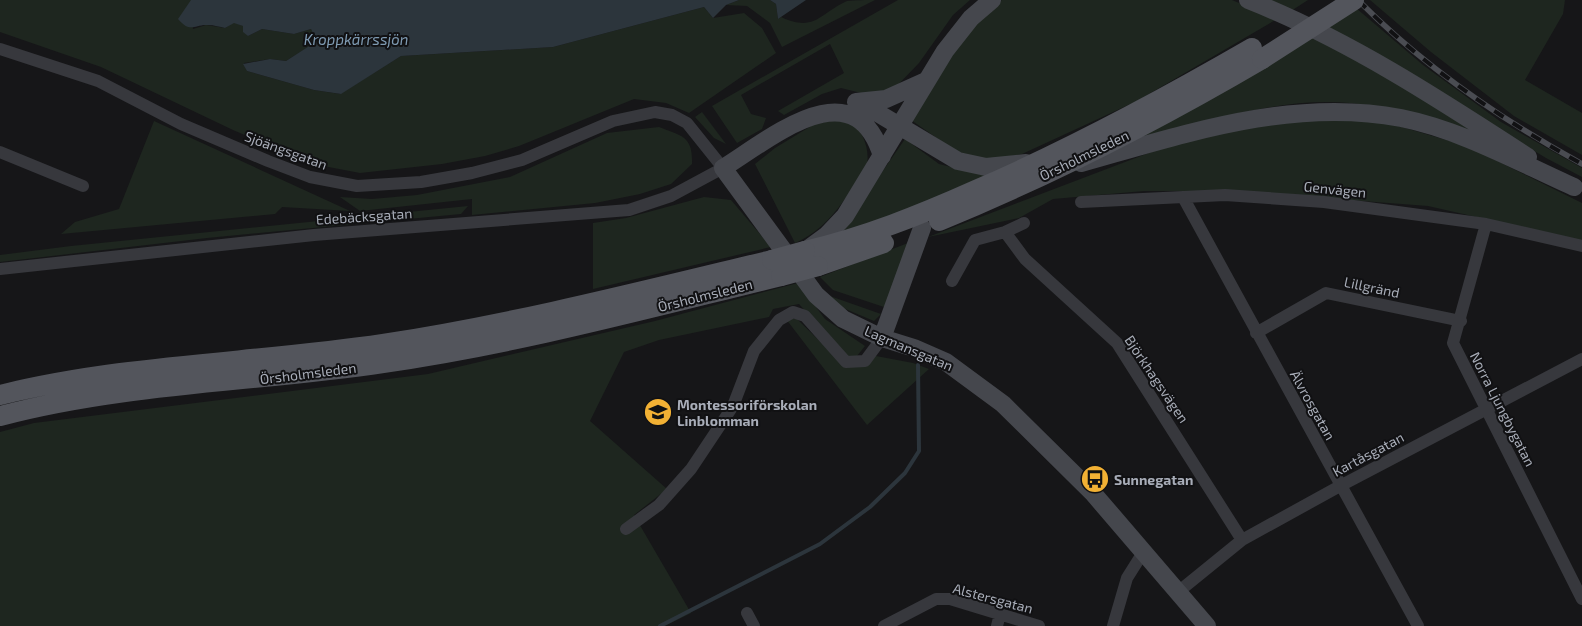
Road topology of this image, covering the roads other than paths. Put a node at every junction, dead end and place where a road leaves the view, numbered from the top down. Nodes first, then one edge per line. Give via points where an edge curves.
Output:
1 (992, 0) edge
2 (1248, 0) edge
3 (1330, 0) edge
4 (1354, 0) edge
5 (0, 49) edge
6 (1257, 53) junction
7 (926, 81) junction
8 (862, 103) junction
9 (803, 120) junction
10 (687, 123) joint
11 (901, 127) junction
12 (0, 152) edge
13 (882, 156) junction
14 (1048, 165) junction
15 (723, 168) junction
16 (83, 186) dead end
17 (1578, 189) edge
18 (1183, 197) junction
19 (1081, 202) dead end
20 (1024, 223) dead end
21 (1486, 224) junction
22 (922, 228) junction
23 (1005, 232) junction
24 (1582, 246) edge
25 (811, 259) junction
26 (776, 268) junction
27 (0, 269) edge
28 (952, 282) dead end
29 (1460, 321) junction
30 (1256, 333) junction
31 (882, 338) junction
32 (1582, 359) edge
33 (0, 395) edge
34 (1487, 409) junction
35 (0, 416) edge
36 (1340, 486) junction
37 (626, 529) dead end
38 (1242, 540) junction
39 (1144, 550) junction
40 (1178, 592) junction
41 (1582, 599) edge
42 (747, 613) dead end
43 (998, 620) edge
44 (754, 626) edge
45 (884, 626) edge
46 (1039, 626) edge
47 (1113, 626) edge
48 (1208, 626) edge
49 (1418, 626) edge

1 - 7 street via 957,34
2 - 17 street via 1311,28 1391,72
3 - 6 main road, Örsholmsleden
4 - 6 main road, Örsholmsleden, bridge
5 - 10 street, Sjöängsgatan via 98,81 181,124 268,161 310,177 358,186 421,182 472,173 522,160 613,120 655,112 672,115
6 - 14 main road, Örsholmsleden via 1147,124
7 - 8 street via 897,95
7 - 11 street
8 - 9 street via 833,103
8 - 11 street
9 - 13 street via 837,111 850,113 867,125
9 - 15 street via 779,130
10 - 15 street, Lagmansgatan
11 - 13 street
11 - 14 street via 950,157 970,165
12 - 16 street
13 - 25 street via 845,216
14 - 17 street via 1258,117 1332,112 1401,118 1437,128
14 - 22 main road, Örsholmsleden
14 - 25 main road, Örsholmsleden
15 - 27 street, Edebäcksgatan via 671,196 629,210 314,235
15 - 31 street, Lagmansgatan via 816,295 843,319
18 - 19 street, Genvägen
18 - 21 street, Genvägen via 1225,195 1324,202
18 - 30 street, Älvrosgatan
20 - 23 street
21 - 24 street, Genvägen
21 - 29 street, Norra Ljungbygatan
22 - 25 main road, Örsholmsleden
22 - 31 street
23 - 28 street via 975,240
23 - 38 street, Björkhagsvägen via 1025,260 1117,344
25 - 26 main road, Örsholmsleden, bridge
26 - 33 main road, Örsholmsleden via 433,335 322,352 110,375
26 - 35 main road, Örsholmsleden via 580,325 437,355 325,372 107,395
29 - 30 street, Lillgränd via 1326,293
29 - 34 street, Norra Ljungbygatan via 1453,344
30 - 36 street, Älvrosgatan
31 - 37 street via 865,361 846,362 805,316 793,312 779,320 754,351 733,406 695,462 659,505
31 - 39 street, Lagmansgatan via 946,362 977,383 1052,452
32 - 34 street, Kartåsgatan
34 - 36 street, Kartåsgatan
34 - 41 street, Norra Ljungbygatan
36 - 38 street, Kartåsgatan
36 - 49 street, Älvrosgatan
38 - 40 street, Kartåsgatan
39 - 40 street, Lagmansgatan
39 - 47 street via 1127,578
40 - 48 street, Lagmansgatan
42 - 44 street
43 - 45 street, Alstersgatan via 950,599 936,599
43 - 46 street, Alstersgatan

